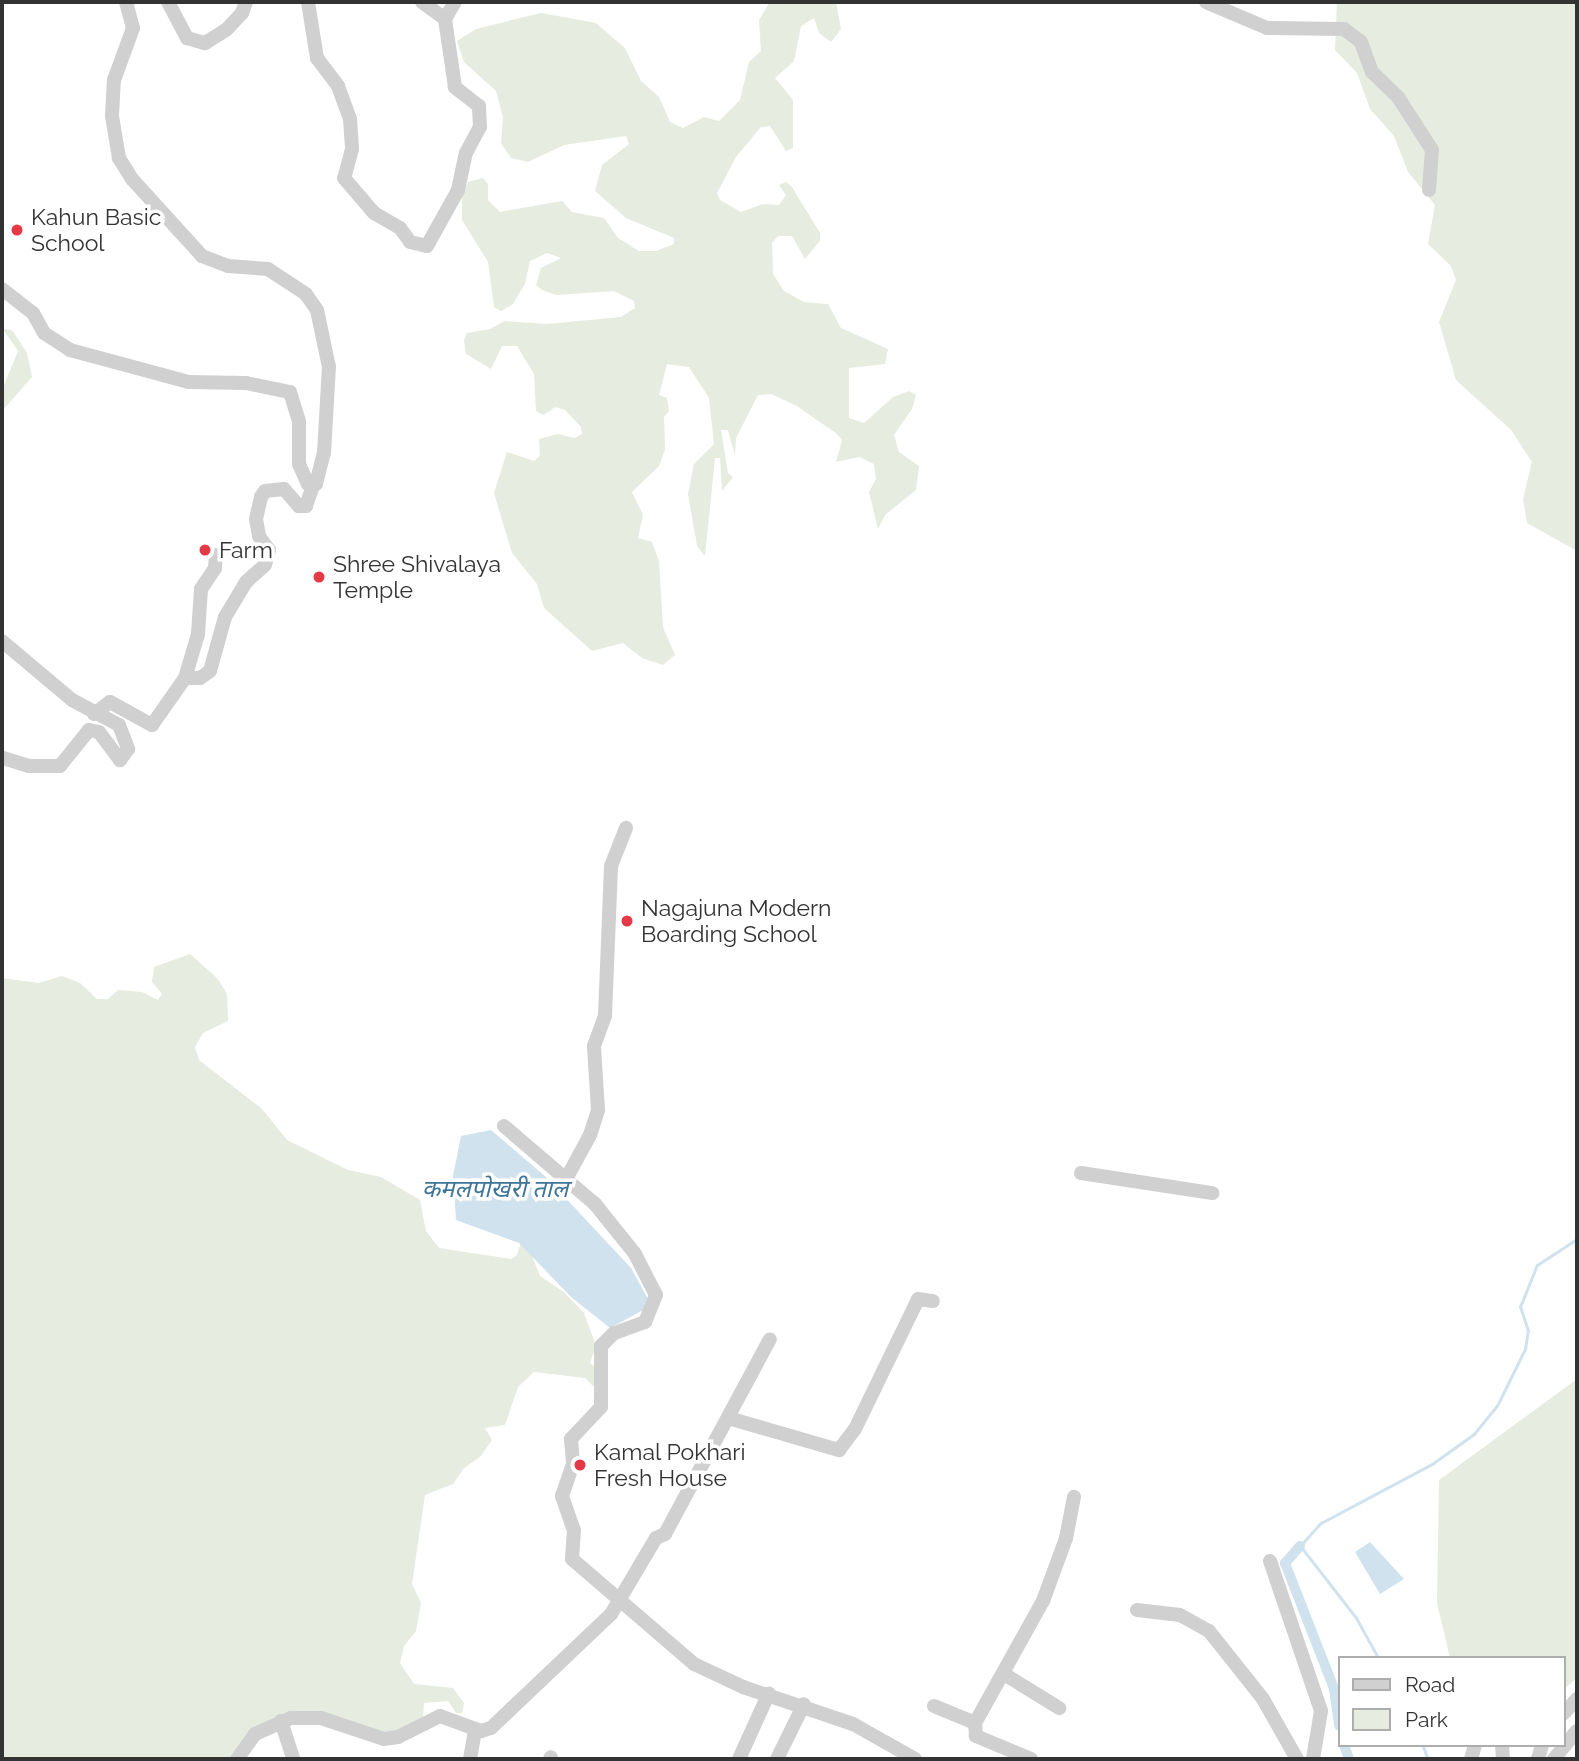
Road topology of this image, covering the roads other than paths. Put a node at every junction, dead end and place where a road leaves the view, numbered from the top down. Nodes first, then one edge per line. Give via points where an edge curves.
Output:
1 (125, 2) edge
2 (168, 2) edge
3 (246, 2) edge
4 (309, 2) edge
5 (422, 2) edge
6 (455, 2) edge
7 (1206, 2) edge
8 (445, 19) junction
9 (1429, 190) dead end
10 (2, 289) edge
11 (313, 486) junction
12 (216, 555) dead end
13 (2, 641) edge
14 (186, 677) junction
15 (94, 714) junction
16 (2, 758) edge
17 (626, 828) dead end
18 (504, 1126) dead end
19 (1081, 1174) dead end
20 (565, 1181) junction
21 (1212, 1193) dead end
22 (933, 1301) dead end
23 (770, 1339) dead end
24 (728, 1418) junction
25 (1074, 1497) dead end
26 (1270, 1561) dead end
27 (617, 1601) junction
28 (1137, 1610) dead end
29 (1004, 1674) junction
30 (769, 1693) junction
31 (1577, 1699) edge
32 (804, 1704) junction
33 (934, 1706) dead end
34 (1059, 1708) dead end
35 (1565, 1712) edge
36 (281, 1721) junction
37 (975, 1723) junction
38 (475, 1730) junction
39 (1577, 1731) edge
40 (1565, 1746) edge
41 (237, 1759) edge
42 (293, 1759) edge
43 (470, 1759) edge
44 (739, 1759) edge
45 (777, 1759) edge
46 (915, 1759) edge
47 (1031, 1759) edge
48 (1297, 1759) edge
49 (1313, 1759) edge

1 - 11 street via 133,28 114,80 112,117 119,158 131,179 202,256 228,266 268,269 306,294 317,310 329,367 323,461
2 - 3 street via 187,38 205,43 227,29
4 - 8 street via 317,58 338,86 350,119 352,149 344,178 374,213 400,228 410,242 427,246 458,190 466,153 480,127 479,106 455,87
5 - 8 street
6 - 8 street
7 - 9 street via 1267,27 1345,29 1361,42 1372,72 1398,97 1432,150
10 - 11 street via 33,313 44,333 70,350 189,382 246,383 290,392 299,422 299,464
11 - 14 street via 306,506 299,506 284,489 265,491 261,497 256,519 259,536 269,550 265,565 246,582 225,617 210,671
12 - 14 street via 215,568 201,589 198,635
13 - 15 street
14 - 15 street via 152,725 110,702
15 - 16 street via 112,720 124,731 128,750 123,760 116,758 94,730 85,731 69,761 60,766 29,766
17 - 20 street via 611,866 605,1016 594,1046 598,1110
18 - 20 street
19 - 21 street
20 - 27 street via 621,1234 644,1267 656,1296 645,1322 614,1333 601,1346 601,1407 572,1436 574,1460 562,1496 574,1531 572,1559
22 - 24 street via 918,1299 839,1450
23 - 24 street
24 - 27 street via 665,1534 656,1538
25 - 29 street via 1056,1570
26 - 49 street via 1321,1711
27 - 30 street via 694,1664 743,1687
27 - 38 street via 600,1629 498,1723 485,1731
28 - 48 street via 1180,1615 1209,1631 1263,1699
29 - 34 street
29 - 37 street
30 - 32 street
30 - 44 street
31 - 35 street
32 - 45 street
32 - 46 street via 853,1724
33 - 37 street
36 - 38 street via 321,1718 384,1738 398,1737 440,1716
36 - 41 street via 256,1734
36 - 42 street
37 - 47 street via 976,1736
38 - 43 street
39 - 40 street

